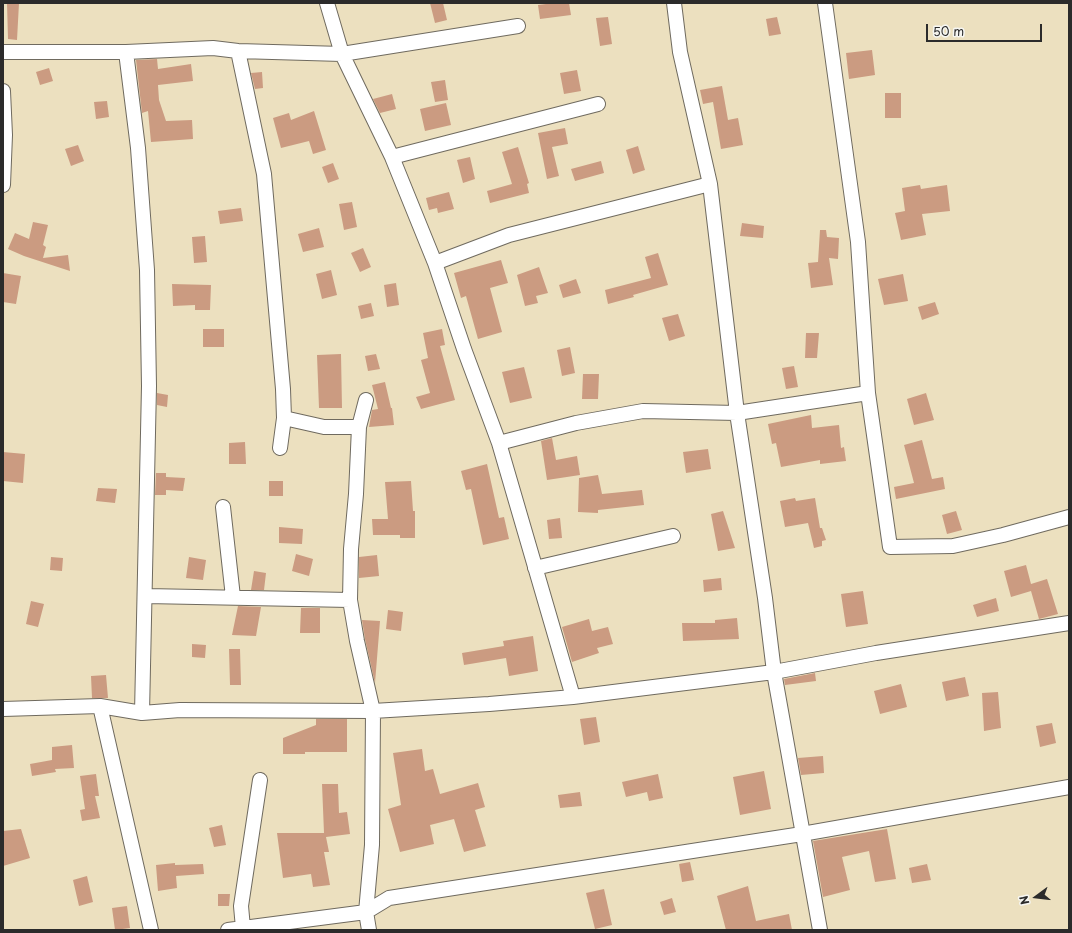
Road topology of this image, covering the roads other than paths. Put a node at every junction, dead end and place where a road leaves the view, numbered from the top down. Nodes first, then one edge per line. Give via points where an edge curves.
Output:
1 (327, 3) edge
2 (674, 3) edge
3 (825, 3) edge
4 (518, 26) dead end
5 (238, 51) junction
6 (3, 52) edge
7 (126, 52) junction
8 (342, 54) junction
9 (3, 91) edge
10 (598, 104) dead end
11 (392, 157) junction
12 (710, 184) junction
13 (3, 185) edge
14 (435, 263) junction
15 (868, 393) junction
16 (366, 400) dead end
17 (736, 413) junction
18 (284, 418) junction
19 (359, 427) junction
20 (499, 442) junction
21 (280, 448) dead end
22 (223, 507) dead end
23 (1069, 517) edge
24 (673, 536) dead end
25 (535, 568) junction
26 (146, 596) junction
27 (233, 597) junction
28 (350, 600) junction
29 (1069, 623) edge
30 (774, 672) junction
31 (573, 696) junction
32 (100, 706) junction
33 (3, 709) edge
34 (373, 711) junction
35 (142, 713) junction
36 (260, 780) dead end
37 (1069, 787) edge
38 (802, 834) junction
39 (366, 912) junction
40 (243, 928) junction
41 (151, 930) edge
42 (228, 930) edge
43 (368, 930) edge
44 (820, 930) edge

1 - 8 street
2 - 12 street via 680,52
3 - 15 street via 858,242
4 - 8 street
5 - 7 street via 213,48
5 - 8 street
5 - 18 street via 264,174
6 - 7 street
7 - 26 street via 138,148 147,270 149,386
8 - 11 street
9 - 13 street
10 - 11 street
11 - 14 street
12 - 14 street via 508,235
12 - 17 street
14 - 20 street
15 - 17 street
15 - 23 street via 890,547 953,546
16 - 19 street
17 - 20 street via 643,412 576,423
17 - 30 street
18 - 19 street via 324,427
18 - 21 street
19 - 28 street
20 - 25 street
22 - 27 street
24 - 25 street
25 - 31 street
26 - 27 street
26 - 35 street
27 - 28 street
28 - 34 street
29 - 30 street via 876,653
30 - 31 street
30 - 38 street
31 - 34 street
32 - 33 street
32 - 35 street
32 - 41 street
34 - 35 street via 180,710
34 - 39 street via 372,845
36 - 40 street via 241,906
37 - 38 street
38 - 39 street via 390,898
38 - 44 street
39 - 40 street
39 - 43 street
40 - 42 street

